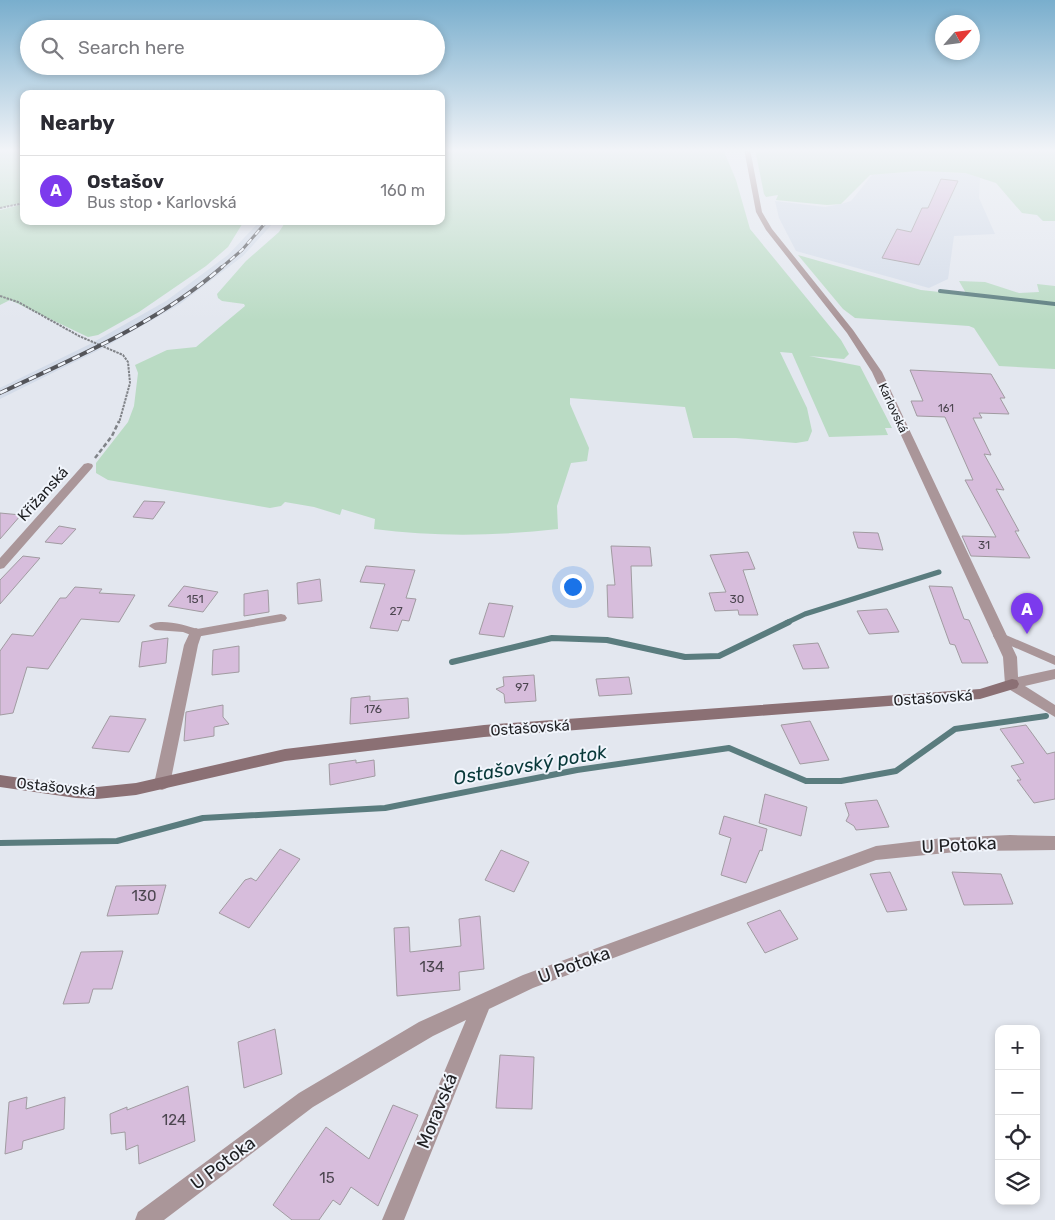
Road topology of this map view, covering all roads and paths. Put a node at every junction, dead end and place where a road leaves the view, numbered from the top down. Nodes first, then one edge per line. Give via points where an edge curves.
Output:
1 (758, 206) edge
2 (0, 296) edge
3 (88, 466) joint
4 (0, 565) edge
5 (281, 618) dead end
6 (154, 626) dead end
7 (196, 633) junction
8 (1000, 636) junction
9 (1055, 660) edge
10 (1055, 674) edge
11 (1012, 684) junction
12 (1055, 712) edge
13 (0, 781) edge
14 (162, 784) junction
15 (1055, 843) edge
16 (482, 1003) junction
17 (146, 1220) edge
18 (393, 1220) edge

1 - 8 street, Karlovská via 768,230 850,332 877,372
2 - 3 path via 18,302 128,360 129,386 122,414 112,436
3 - 4 street, Křižanská
5 - 7 lane
6 - 7 lane via 184,628
7 - 14 street
8 - 9 lane
8 - 11 street, Karlovská via 1010,658
10 - 11 street
11 - 12 street
11 - 14 street, Ostašovská via 980,694 484,731 285,755
13 - 14 street, Ostašovská via 97,793
15 - 16 street, U Potoka via 933,846 876,853 529,981
16 - 17 street, U Potoka via 426,1029 306,1100
16 - 18 street, Moravská

